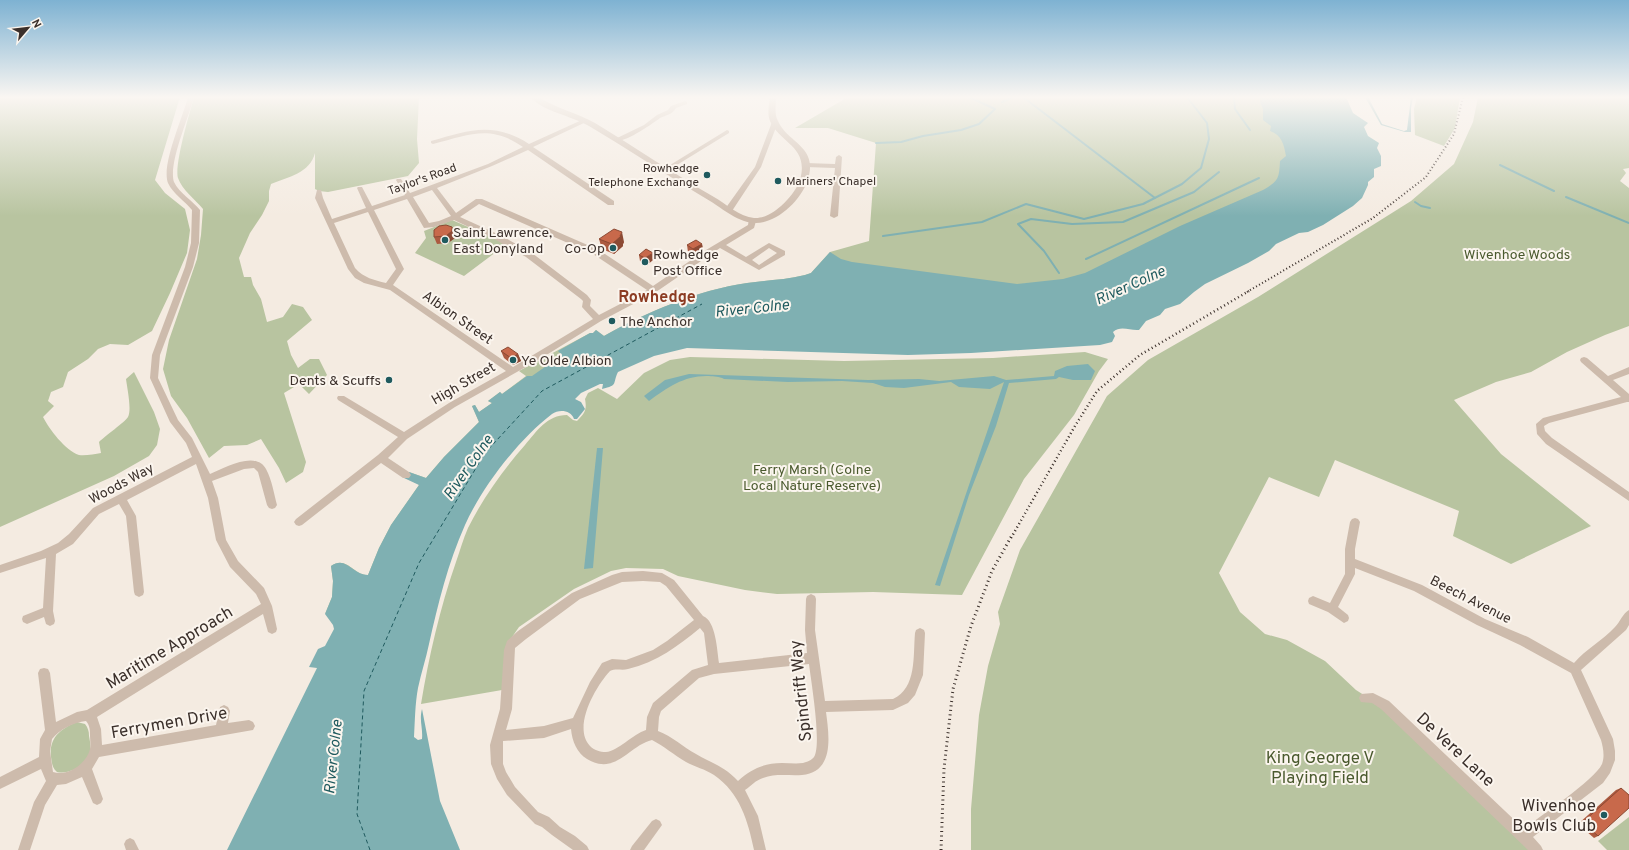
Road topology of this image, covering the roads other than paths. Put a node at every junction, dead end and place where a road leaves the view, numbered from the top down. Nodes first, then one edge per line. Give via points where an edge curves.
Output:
1 (179, 137) edge
2 (454, 137) edge
3 (512, 137) edge
4 (552, 137) edge
5 (610, 137) edge
6 (623, 137) edge
7 (719, 137) edge
8 (769, 137) edge
9 (788, 137) edge
10 (616, 140) junction
11 (433, 142) dead end
12 (528, 148) junction
13 (840, 157) dead end
14 (806, 165) junction
15 (839, 166) junction
16 (665, 170) junction
17 (400, 180) dead end
18 (433, 187) junction
19 (360, 188) dead end
20 (319, 191) dead end
21 (409, 196) junction
22 (611, 203) dead end
23 (370, 209) junction
24 (729, 209) junction
25 (834, 216) dead end
26 (454, 217) junction
27 (752, 221) junction
28 (330, 222) junction
29 (720, 245) junction
30 (747, 260) dead end
31 (388, 286) junction
32 (653, 290) junction
33 (598, 320) junction
34 (1584, 360) dead end
35 (1629, 370) edge
36 (513, 371) junction
37 (1606, 380) junction
38 (341, 398) dead end
39 (1628, 398) edge
40 (404, 437) junction
41 (198, 458) junction
42 (381, 458) junction
43 (406, 475) dead end
44 (207, 479) junction
45 (1629, 497) edge
46 (121, 498) junction
47 (272, 505) dead end
48 (299, 522) dead end
49 (1355, 522) dead end
50 (51, 552) junction
51 (1350, 562) junction
52 (0, 569) edge
53 (139, 592) dead end
54 (811, 599) dead end
55 (1313, 601) dead end
56 (267, 606) junction
57 (1332, 609) junction
58 (1629, 615) edge
59 (1344, 618) dead end
60 (27, 619) dead end
61 (702, 620) junction
62 (272, 629) dead end
63 (920, 633) dead end
64 (813, 658) junction
65 (714, 669) junction
66 (1575, 669) junction
67 (44, 673) dead end
68 (1365, 698) dead end
69 (821, 707) junction
70 (224, 711) dead end
71 (88, 716) junction
72 (577, 722) junction
73 (249, 726) dead end
74 (221, 731) junction
75 (51, 732) junction
76 (652, 734) junction
77 (498, 736) junction
78 (96, 752) junction
79 (45, 760) junction
80 (84, 768) junction
81 (54, 778) junction
82 (0, 783) edge
83 (738, 789) junction
84 (98, 799) dead end
85 (656, 825) dead end
86 (1524, 836) junction
87 (24, 850) edge
88 (583, 850) edge
89 (636, 850) edge
90 (760, 850) edge
91 (1537, 850) edge

1 - 41 street via 170,177 176,190 196,210 195,242 190,267 156,355 154,378 174,422
2 - 11 street
3 - 12 street
4 - 12 street, Taylor's Road
5 - 10 street
6 - 10 street
7 - 16 street
8 - 24 street via 758,167
9 - 14 street via 800,150
10 - 16 street
12 - 18 street, Taylor's Road
12 - 22 street
13 - 15 street
14 - 15 street
14 - 27 street via 802,185 789,203 764,220
15 - 25 street
16 - 24 street
17 - 21 street
18 - 21 street, Taylor's Road
18 - 26 street
19 - 23 street
20 - 28 street, Albion Street via 319,198
21 - 23 street, Taylor's Road
21 - 26 street via 427,226 435,226
23 - 28 street, Taylor's Road
23 - 31 street via 400,269
24 - 27 street
26 - 32 street via 480,201 596,252
26 - 33 street via 500,238 529,255 584,297 586,307
27 - 29 street, High Street via 748,228
28 - 31 street, Albion Street via 352,269 358,276
29 - 30 street
29 - 32 street, High Street
31 - 36 street, Albion Street
32 - 33 street, High Street
33 - 36 street, High Street
34 - 37 street
35 - 37 street
36 - 40 street, High Street via 452,405
37 - 39 street
38 - 40 street
39 - 45 street via 1546,420 1540,424 1540,429 1549,441
40 - 42 street, High Street
41 - 44 street
41 - 46 street, Woods Way
42 - 43 street
42 - 48 street, High Street
44 - 47 street via 243,465 257,464 262,470
44 - 56 street via 224,548 234,564 260,591
46 - 50 street, Woods Way via 96,510 71,540
46 - 53 street via 131,516
49 - 51 street
50 - 52 street, Woods Way
50 - 60 street via 49,616
51 - 57 street via 1350,574
51 - 66 street, Beech Avenue via 1418,588
54 - 64 street, Spindrift Way
55 - 57 street
56 - 62 street
56 - 71 street, Maritime Approach
57 - 59 street
58 - 66 street via 1610,640 1589,654
61 - 65 street via 711,636
61 - 72 street via 660,652 626,666 613,664 606,667
61 - 77 street via 670,583 662,578 622,577 576,596 511,645 506,709
63 - 69 street via 917,675 911,690 904,698 893,704
64 - 65 street
64 - 69 street, Spindrift Way
65 - 76 street via 696,674 657,707 653,717
66 - 86 street via 1607,739 1611,751 1608,764 1599,779
67 - 75 street
68 - 86 street, De Vere Lane via 1373,698 1384,705
69 - 83 street, Spindrift Way via 824,748 814,766 802,770 760,772
70 - 74 street
71 - 75 street, Maritime Approach via 58,726
71 - 78 street via 93,720 96,731
72 - 76 street via 582,747 585,752 597,757 612,756 641,737
72 - 77 street via 544,732
73 - 74 street, Ferrymen Drive
74 - 78 street, Ferrymen Drive
75 - 79 street via 44,741
76 - 83 street via 716,770
77 - 88 street via 497,764 511,791 534,816 548,823
78 - 80 street
79 - 81 street via 46,770 49,776
79 - 82 street
80 - 81 street via 60,780
80 - 84 street
81 - 87 street via 40,802
83 - 90 street via 747,805
85 - 89 street
86 - 91 street, De Vere Lane

